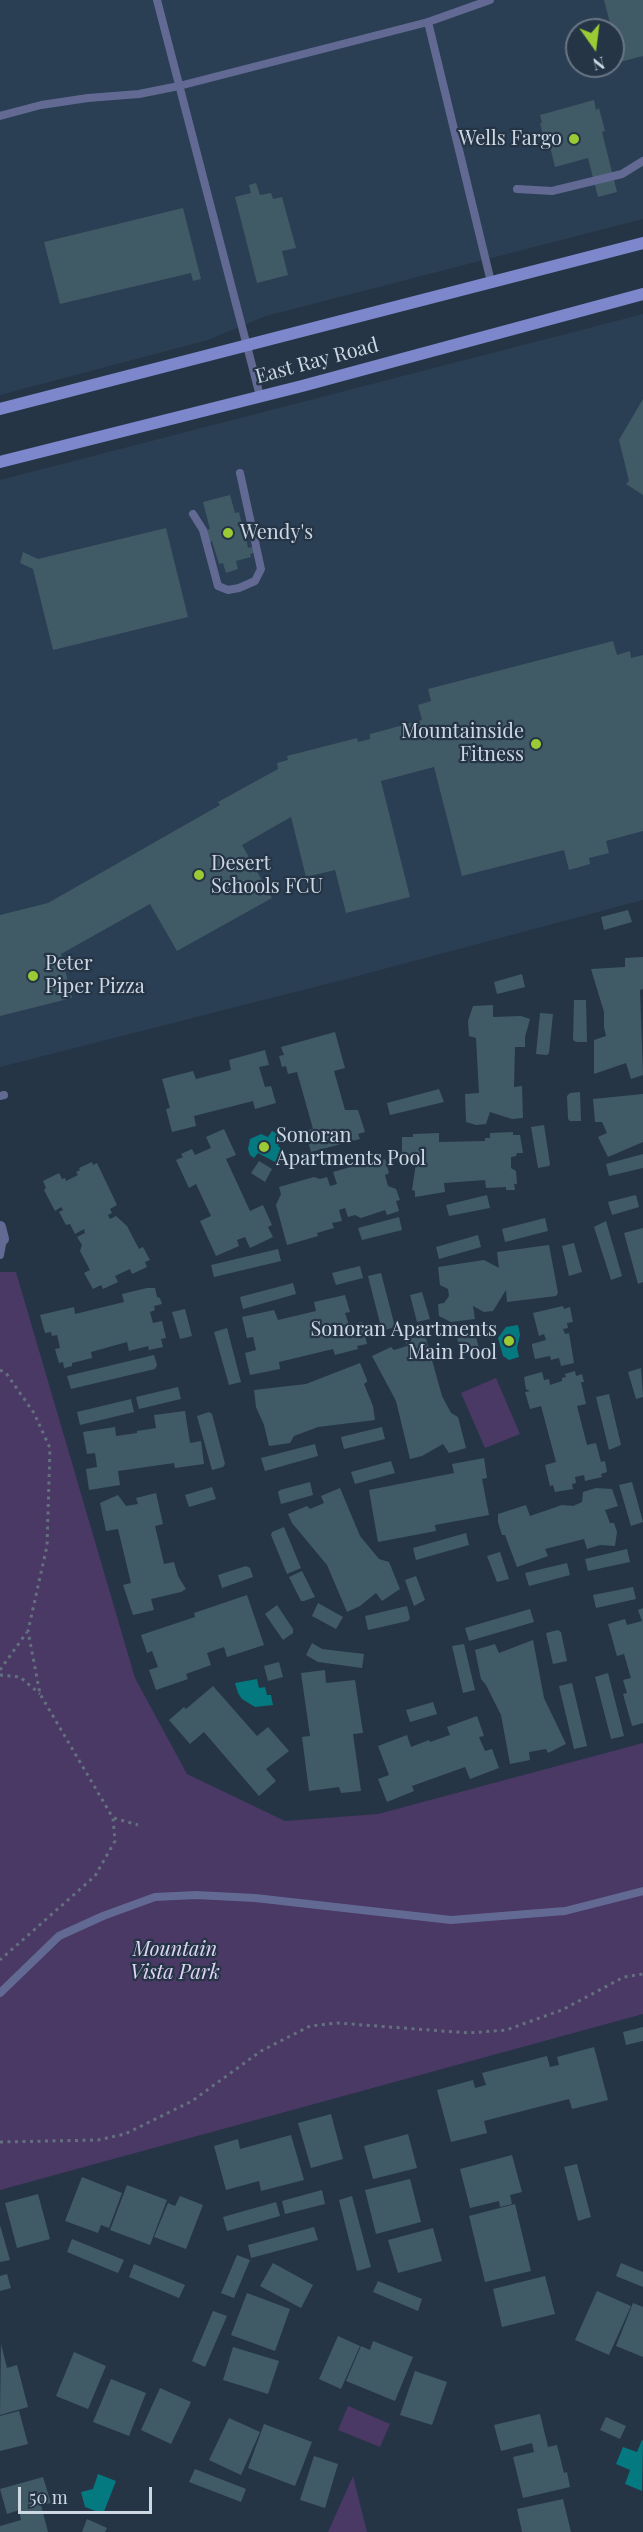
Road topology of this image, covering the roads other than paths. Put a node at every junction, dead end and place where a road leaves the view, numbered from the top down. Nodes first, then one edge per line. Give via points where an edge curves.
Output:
1 (157, 0) edge
2 (490, 0) edge
3 (428, 22) junction
4 (179, 86) junction
5 (0, 116) edge
6 (643, 161) edge
7 (517, 189) dead end
8 (643, 243) edge
9 (491, 282) junction
10 (643, 294) edge
11 (246, 346) junction
12 (260, 396) junction
13 (0, 409) edge
14 (0, 462) edge
15 (240, 473) dead end
16 (193, 513) dead end
17 (2, 1233) edge
18 (0, 1255) edge
19 (643, 1891) edge
20 (0, 1993) edge

1 - 4 lane
2 - 3 lane
3 - 4 lane
3 - 9 lane
4 - 5 lane via 42,105
4 - 11 lane
6 - 7 lane via 622,174 552,192
8 - 9 main road, East Ray Road
9 - 11 main road, East Ray Road
10 - 12 main road, East Ray Road
11 - 12 lane
11 - 13 main road, East Ray Road
12 - 14 main road, East Ray Road
15 - 16 lane via 261,569 255,582 228,590 218,586 203,530
17 - 18 lane
19 - 20 lane via 564,1911 451,1920 255,1898 155,1897 59,1936

